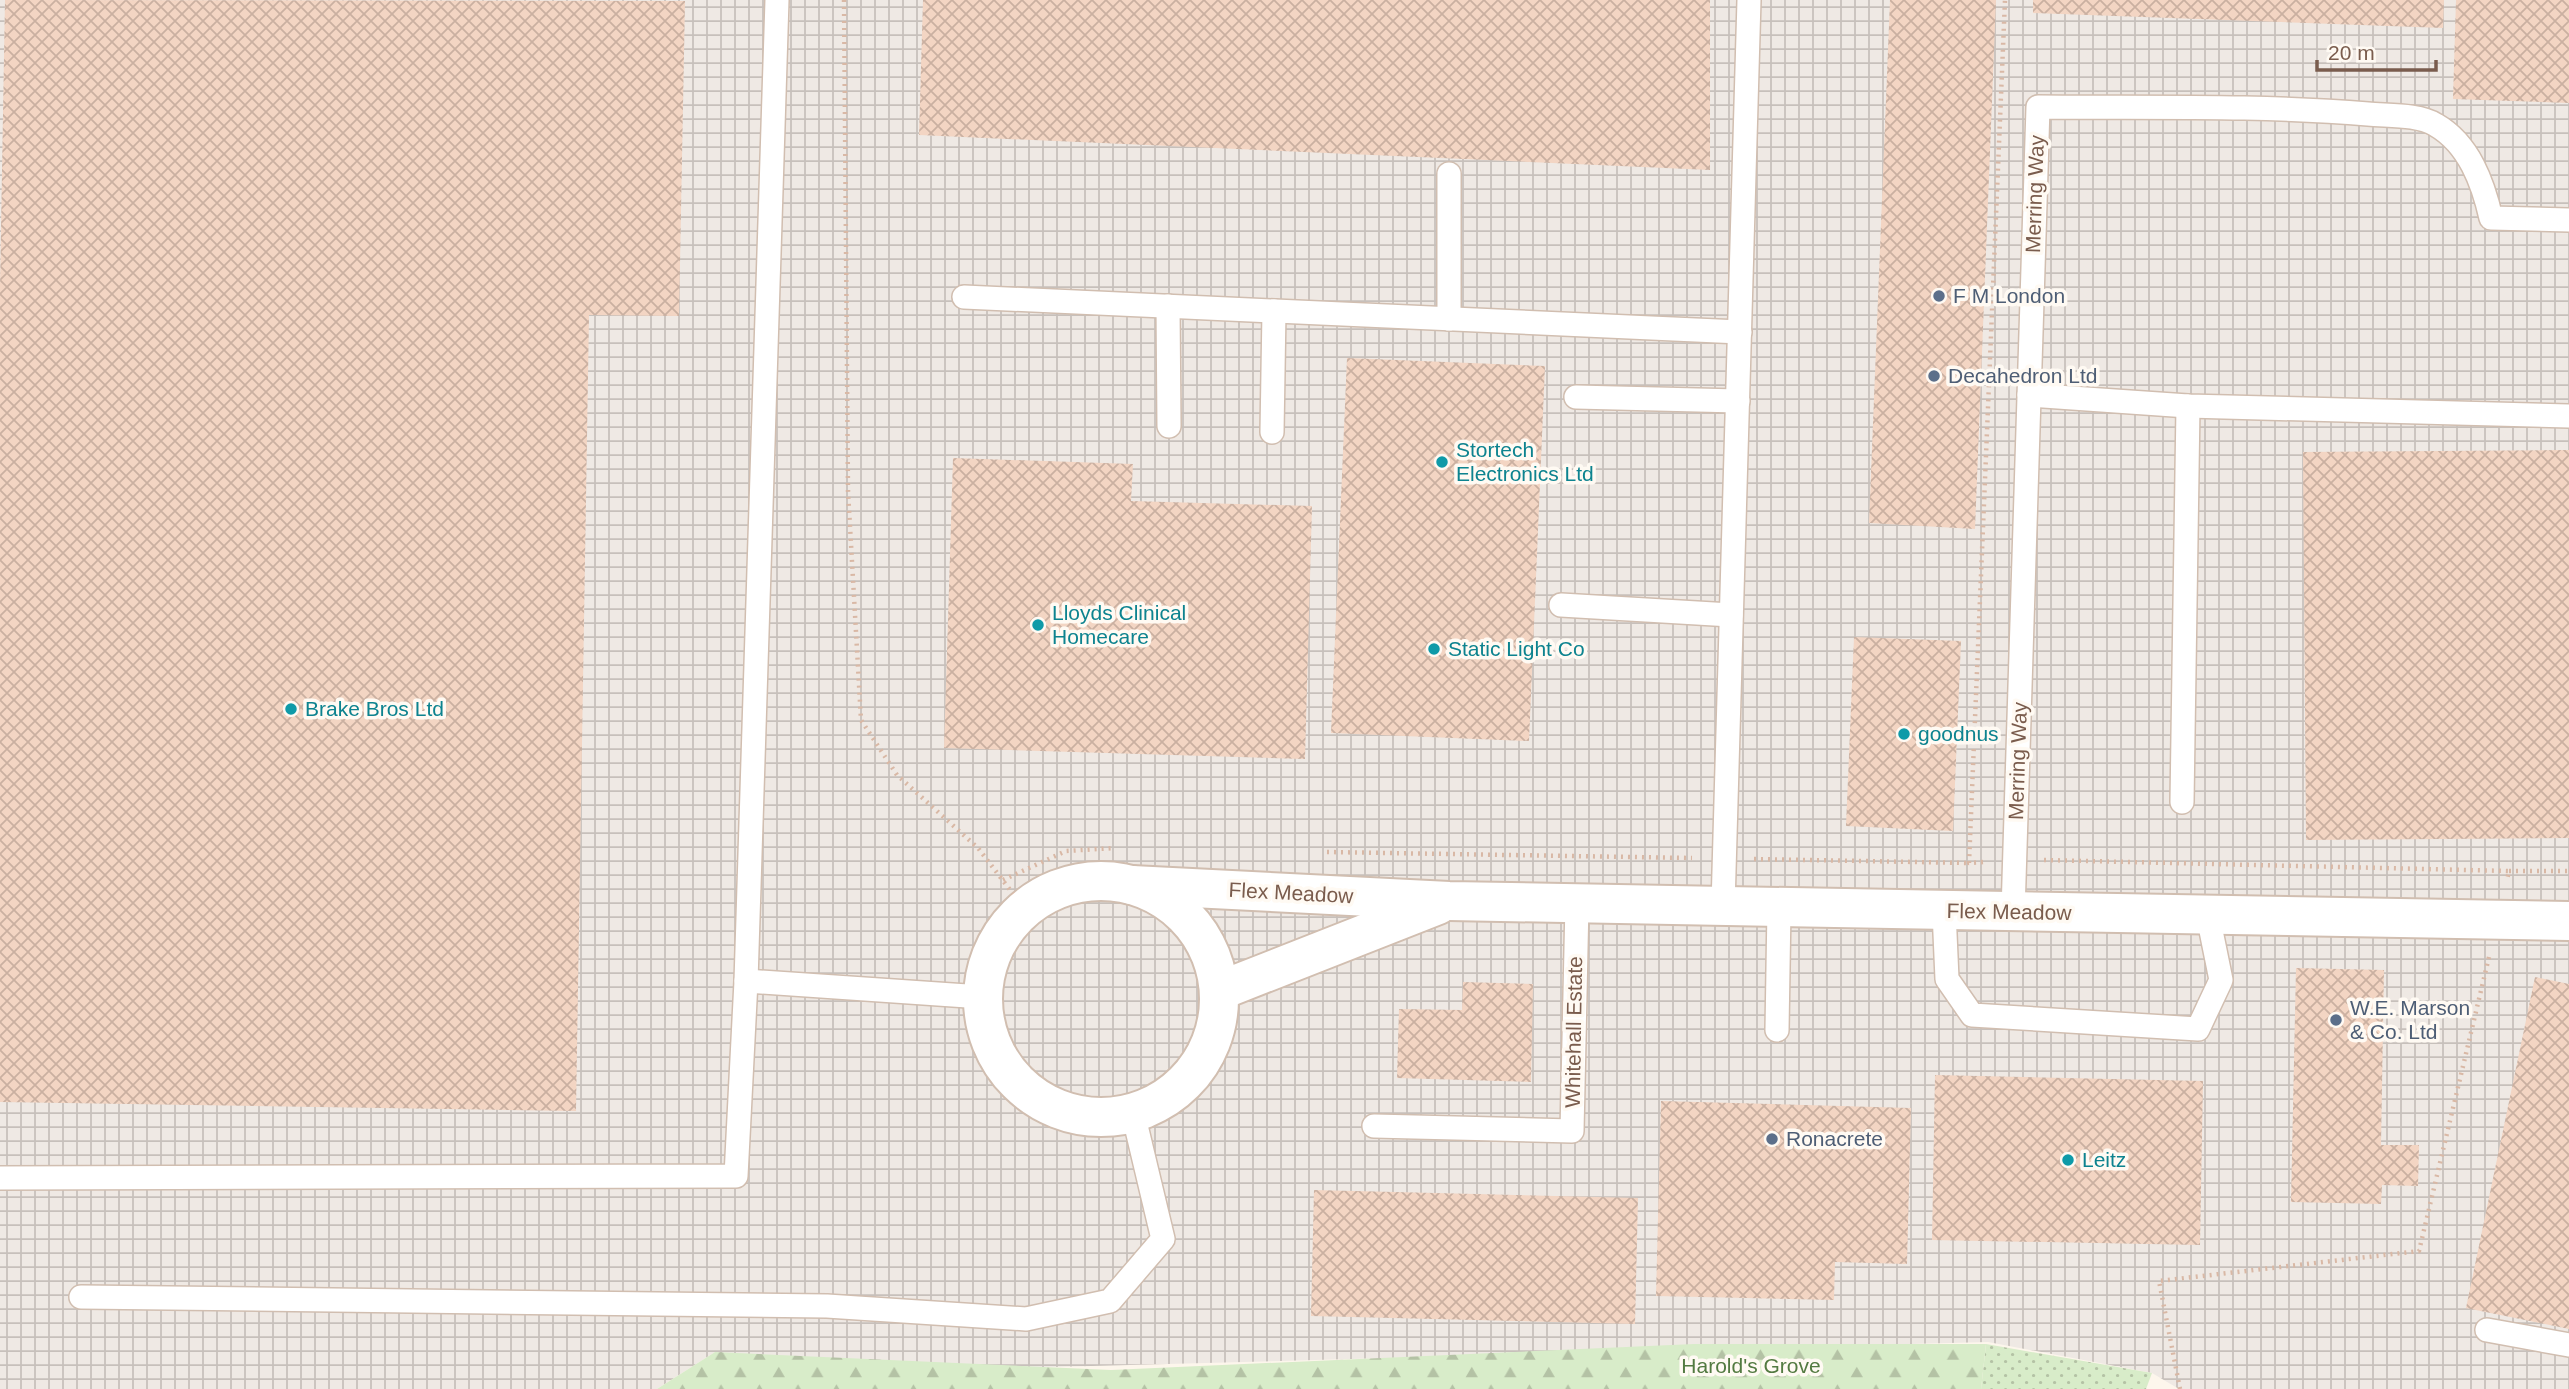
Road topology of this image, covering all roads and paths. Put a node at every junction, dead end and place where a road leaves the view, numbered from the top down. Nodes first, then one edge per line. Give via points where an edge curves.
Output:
1 (777, 0) edge
2 (844, 0) edge
3 (1749, 0) edge
4 (1450, 174) dead end
5 (2569, 220) edge
6 (964, 297) dead end
7 (1168, 306) junction
8 (1274, 311) junction
9 (1450, 319) junction
10 (1740, 332) junction
11 (2029, 395) junction
12 (1576, 397) dead end
13 (1738, 401) junction
14 (2188, 407) junction
15 (2569, 416) edge
16 (1169, 426) dead end
17 (1272, 432) dead end
18 (1561, 606) dead end
19 (1731, 615) junction
20 (2182, 802) dead end
21 (1321, 852) dead end
22 (1724, 859) junction
23 (1969, 863) dead end
24 (1129, 867) junction
25 (2509, 871) dead end
26 (2569, 871) edge
27 (1014, 894) junction
28 (1450, 901) junction
29 (1577, 903) junction
30 (1723, 906) junction
31 (1780, 908) junction
32 (1944, 911) junction
33 (2013, 912) junction
34 (2208, 916) junction
35 (2569, 921) edge
36 (746, 981) junction
37 (1219, 991) junction
38 (982, 997) junction
39 (1777, 1030) dead end
40 (1133, 1113) junction
41 (1374, 1126) dead end
42 (0, 1178) edge
43 (2159, 1281) dead end
44 (81, 1297) dead end
45 (2487, 1330) dead end
46 (2569, 1345) edge
47 (2180, 1389) edge

1 - 36 lane
2 - 27 path via 848,491 862,720 897,775 978,848
3 - 10 lane
4 - 9 lane
5 - 11 lane, Merring Way via 2491,218 2483,182 2460,146 2435,124 2324,111 2038,107
6 - 7 lane
7 - 8 lane
7 - 16 lane
8 - 9 lane
8 - 17 lane
9 - 10 lane
10 - 13 lane
11 - 14 lane
11 - 33 lane, Merring Way
12 - 13 lane
13 - 19 lane
14 - 15 lane
14 - 20 lane
18 - 19 lane
19 - 22 lane
21 - 22 path
22 - 23 path
22 - 30 lane
24 - 27 street, Flex Meadow via 1094,881
24 - 27 path via 1066,851
24 - 28 street, Flex Meadow
24 - 37 street, Flex Meadow via 1193,924 1212,955
25 - 26 path
27 - 38 street, Flex Meadow via 987,964
28 - 29 street, Flex Meadow
28 - 37 street, Flex Meadow
29 - 30 street, Flex Meadow
29 - 41 lane, Whitehall Estate via 1572,1131
30 - 31 street, Flex Meadow
31 - 32 street, Flex Meadow
31 - 39 lane
32 - 33 street, Flex Meadow
32 - 34 lane via 1947,979 1972,1015 2198,1029 2221,980
33 - 34 street, Flex Meadow
34 - 35 street, Flex Meadow
36 - 38 lane
36 - 42 lane via 736,1176
37 - 40 street, Flex Meadow via 1215,1031 1198,1067 1170,1096
38 - 40 street, Flex Meadow via 987,1034 1003,1066 1029,1093 1061,1110 1097,1117
40 - 44 lane via 1163,1239 1110,1301 1026,1319 827,1306
43 - 47 path
45 - 46 lane

